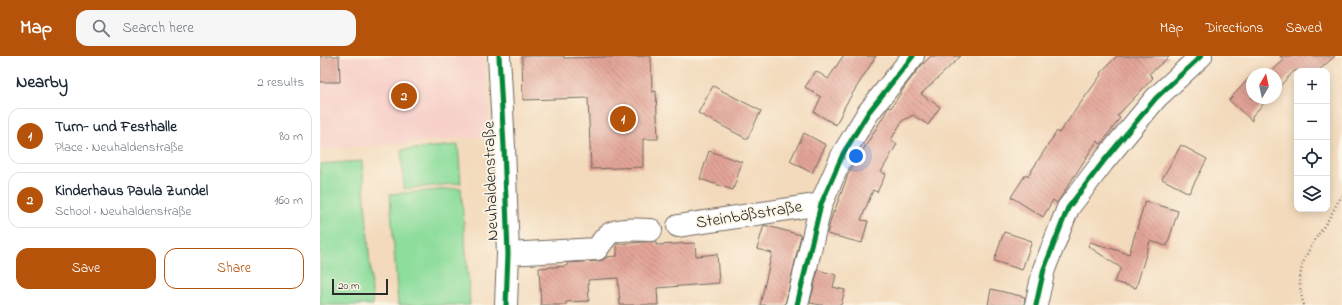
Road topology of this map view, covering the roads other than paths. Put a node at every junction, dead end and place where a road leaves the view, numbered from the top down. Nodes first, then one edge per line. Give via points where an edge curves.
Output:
1 (499, 56) edge
2 (913, 56) edge
3 (1201, 56) edge
4 (821, 204) junction
5 (678, 226) dead end
6 (651, 230) dead end
7 (508, 254) junction
8 (506, 305) edge
9 (797, 305) edge
10 (1036, 305) edge

1 - 7 street, Neuhaldenstraße
2 - 4 street, Steinbößstraße via 868,113 843,154
3 - 10 street via 1156,98 1068,208 1044,269
4 - 5 street, Steinbößstraße
4 - 9 street, Steinbößstraße
6 - 7 street, Neuhaldenstraße via 614,231 606,236 597,249
7 - 8 street, Neuhaldenstraße

